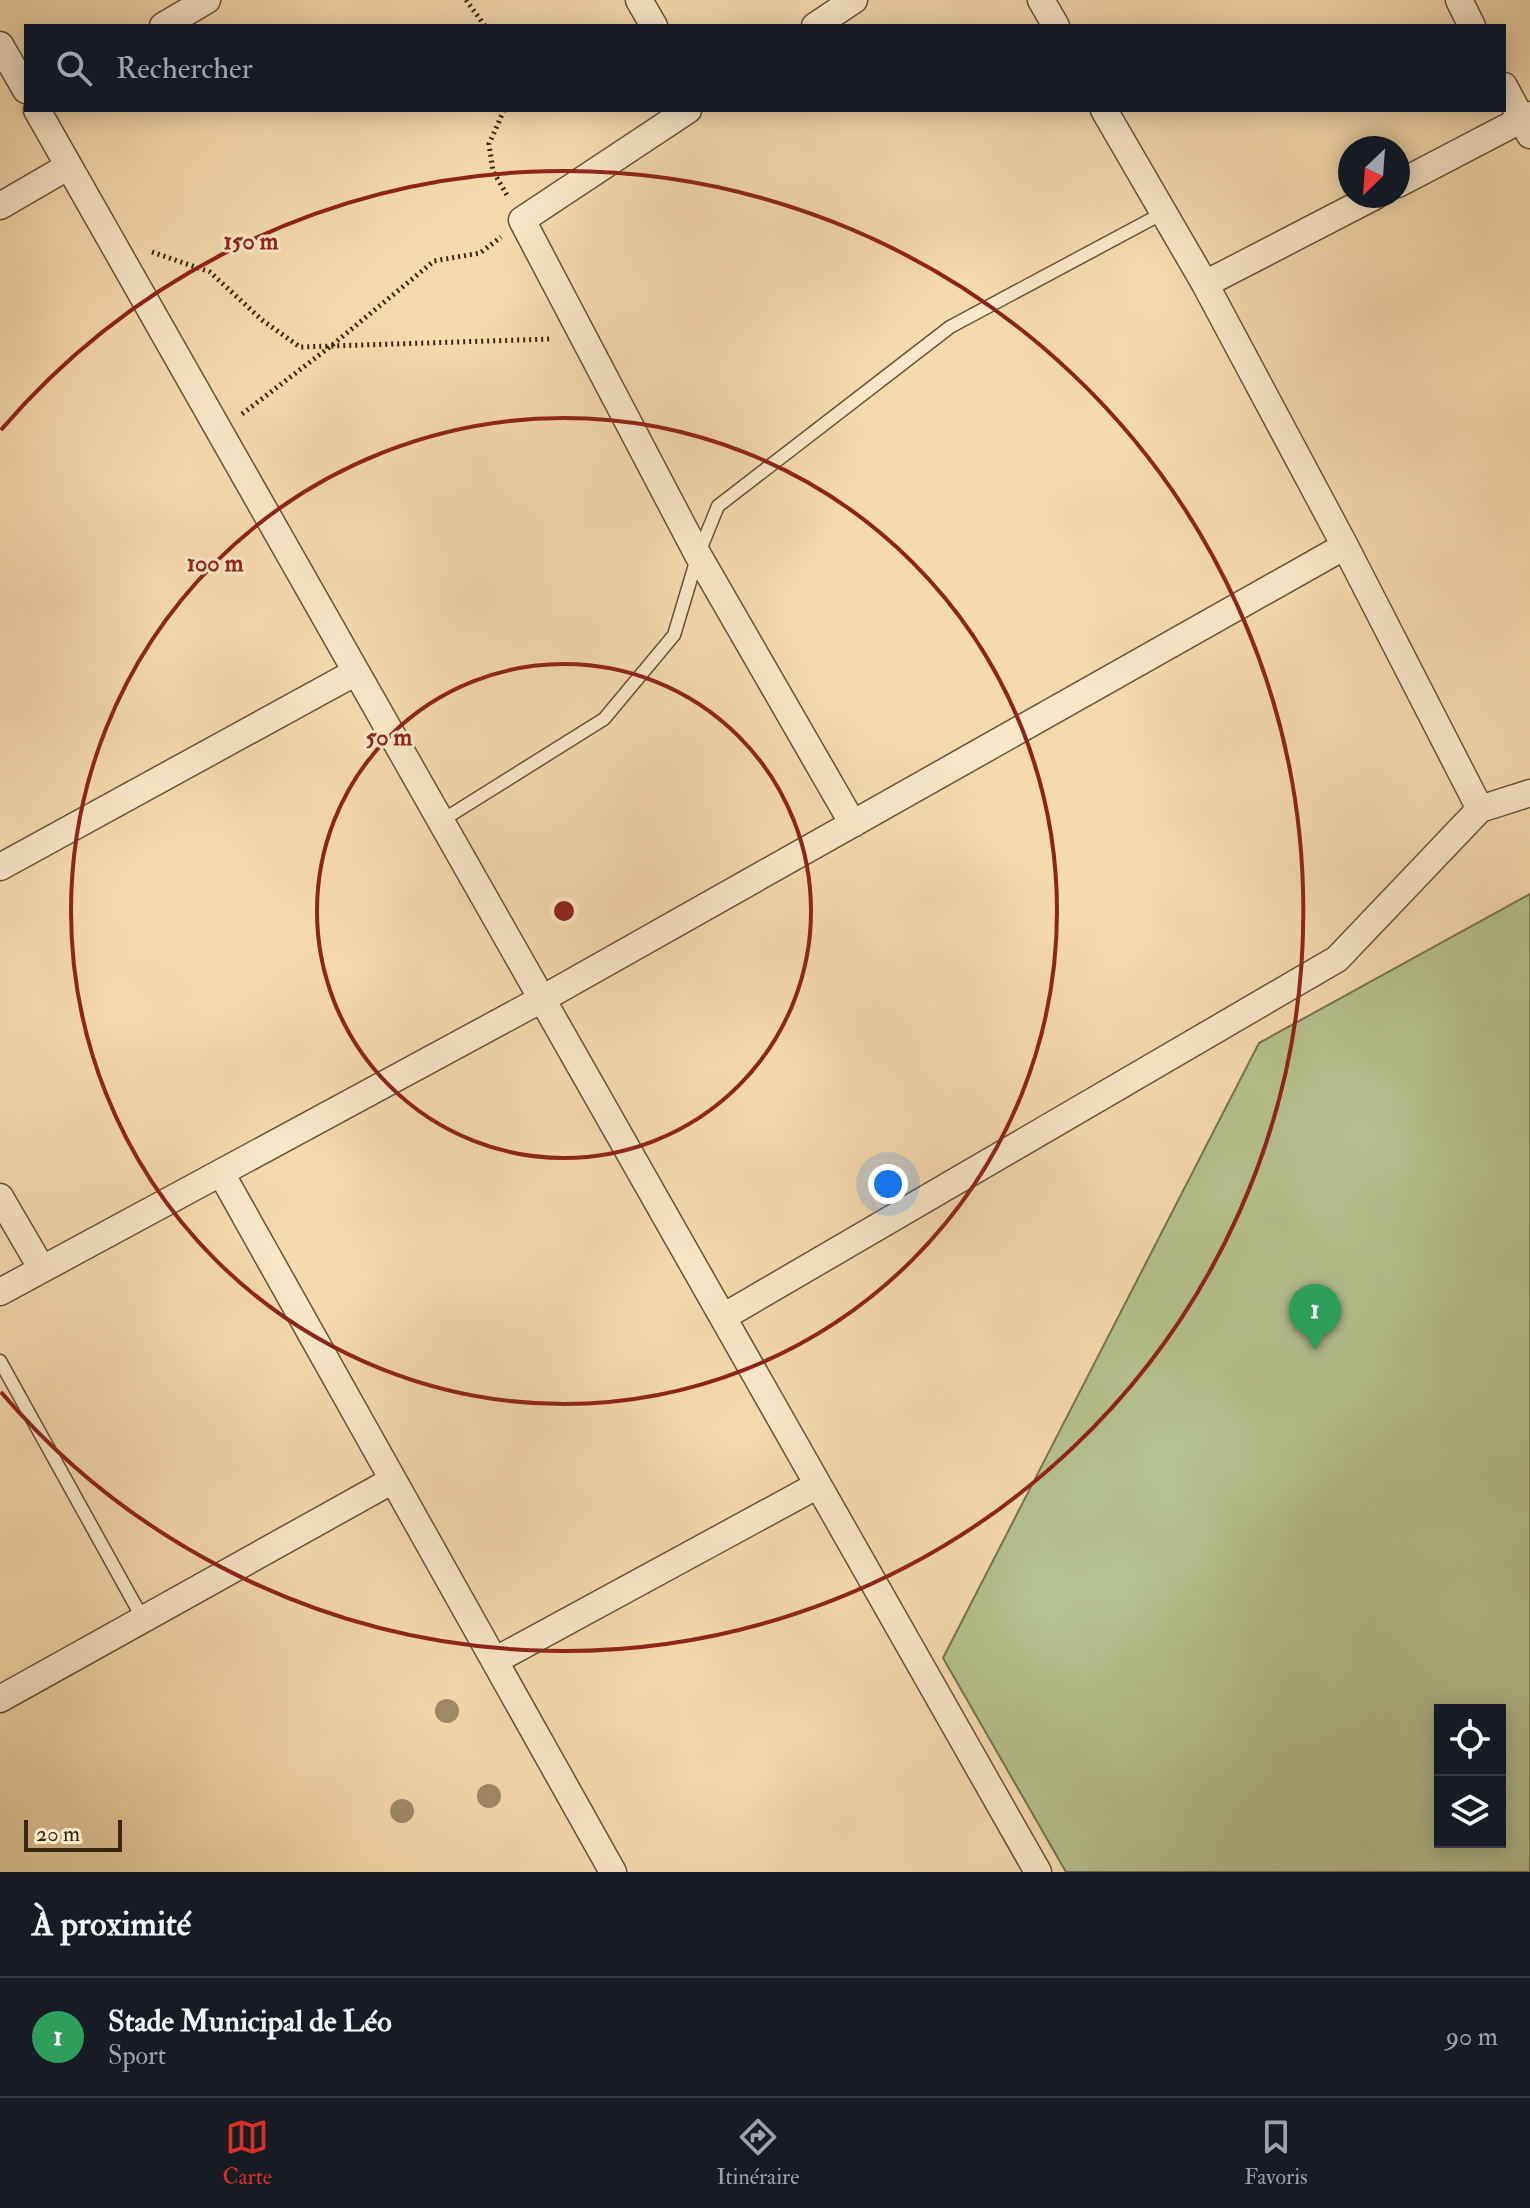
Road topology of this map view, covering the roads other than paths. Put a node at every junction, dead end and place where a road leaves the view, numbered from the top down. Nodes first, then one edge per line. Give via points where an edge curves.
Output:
1 (207, 0) edge
2 (639, 0) edge
3 (854, 0) edge
4 (1041, 0) edge
5 (1459, 0) edge
6 (166, 24) edge
7 (653, 24) edge
8 (818, 24) edge
9 (1055, 24) edge
10 (1471, 24) edge
11 (0, 45) edge
12 (24, 87) edge
13 (1506, 89) edge
14 (38, 112) edge
15 (685, 112) edge
16 (1105, 112) edge
17 (1527, 123) edge
18 (69, 166) junction
19 (1410, 178) edge
20 (0, 206) edge
21 (1352, 208) edge
22 (1163, 213) junction
23 (1205, 284) junction
24 (1345, 546) junction
25 (698, 555) junction
26 (356, 672) junction
27 (1530, 793) edge
28 (1480, 809) junction
29 (441, 821) junction
30 (853, 824) junction
31 (0, 867) edge
32 (542, 999) junction
33 (221, 1173) junction
34 (0, 1197) edge
35 (42, 1269) junction
36 (0, 1292) edge
37 (723, 1317) junction
38 (0, 1361) edge
39 (393, 1480) junction
40 (818, 1485) junction
41 (143, 1619) junction
42 (496, 1660) junction
43 (0, 1699) edge
44 (613, 1872) edge
45 (1038, 1872) edge

1 - 6 street
2 - 7 street
3 - 8 street
4 - 9 street
5 - 10 street
11 - 12 street
13 - 17 street
14 - 18 street
15 - 25 street via 522,220
16 - 22 street
17 - 19 street
18 - 20 street
18 - 26 street
21 - 23 street
22 - 23 street
22 - 25 lane via 950,327 718,506
23 - 24 street
24 - 28 street
24 - 30 street
25 - 29 lane via 674,635 604,719
25 - 30 street
26 - 29 street
26 - 31 street
27 - 28 street
28 - 37 street via 1337,959
29 - 32 street
30 - 32 street
32 - 33 street
32 - 37 street
33 - 35 street
33 - 39 street
34 - 35 street
35 - 36 street
37 - 40 street
38 - 41 lane
39 - 41 street
39 - 42 street
40 - 42 street
40 - 45 street
41 - 43 street
42 - 44 street

